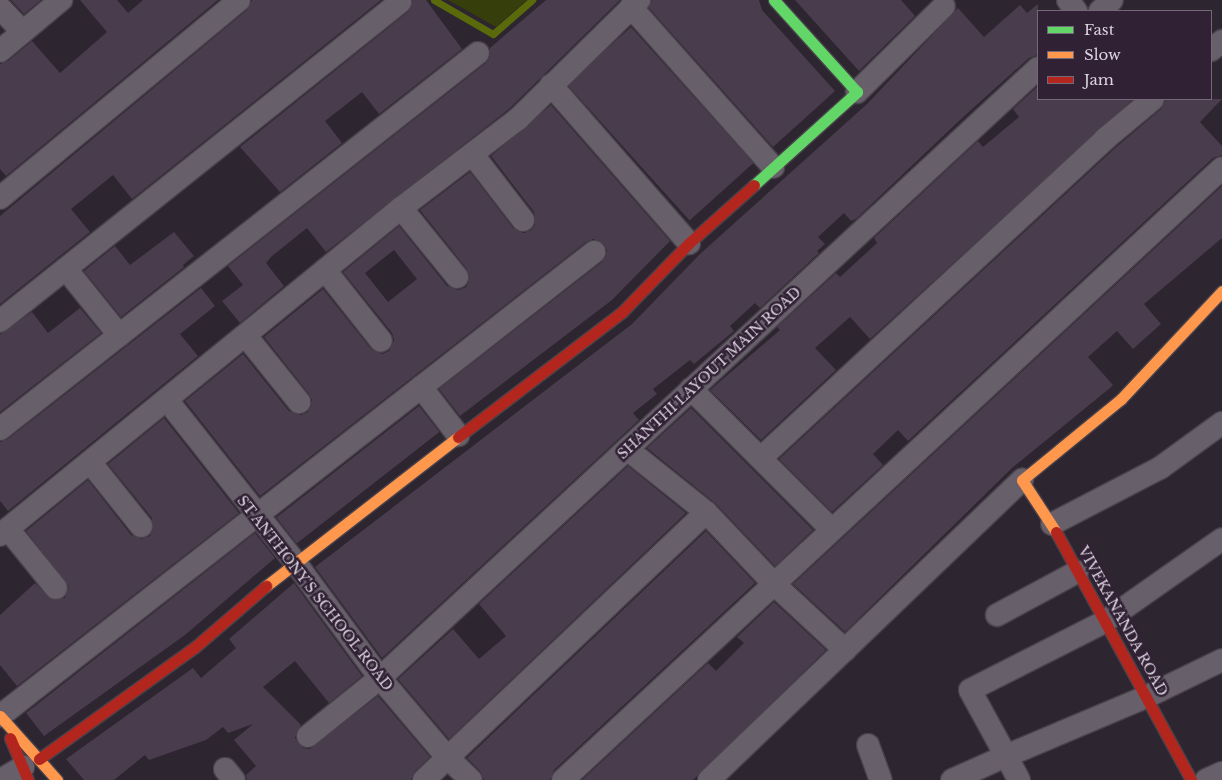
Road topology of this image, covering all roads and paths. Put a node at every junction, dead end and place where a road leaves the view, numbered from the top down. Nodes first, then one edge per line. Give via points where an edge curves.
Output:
1 (61, 0) edge
2 (239, 0) edge
3 (774, 0) edge
4 (1112, 0) edge
5 (400, 2) dead end
6 (635, 3) edge
7 (944, 6) dead end
8 (0, 8) edge
9 (1101, 10) edge
10 (22, 32) junction
11 (1222, 41) edge
12 (1212, 49) edge
13 (0, 51) edge
14 (478, 52) dead end
15 (1037, 69) edge
16 (551, 85) junction
17 (857, 92) junction
18 (1152, 100) edge
19 (473, 155) junction
20 (773, 167) junction
21 (1222, 168) edge
22 (0, 198) edge
23 (401, 208) junction
24 (523, 220) dead end
25 (689, 242) junction
26 (594, 252) dead end
27 (66, 269) junction
28 (325, 270) junction
29 (457, 277) dead end
30 (1222, 291) edge
31 (0, 321) edge
32 (119, 335) junction
33 (246, 336) junction
34 (381, 341) dead end
35 (421, 387) junction
36 (691, 389) junction
37 (166, 400) junction
38 (299, 402) dead end
39 (1222, 423) edge
40 (0, 429) edge
41 (458, 435) junction
42 (626, 449) junction
43 (762, 457) junction
44 (90, 462) junction
45 (1022, 480) junction
46 (706, 512) junction
47 (256, 515) junction
48 (1052, 524) junction
49 (141, 526) dead end
50 (832, 530) junction
51 (4, 532) edge
52 (1222, 539) edge
53 (295, 562) junction
54 (1077, 572) junction
55 (774, 584) junction
56 (56, 588) dead end
57 (997, 615) dead end
58 (1104, 622) junction
59 (845, 650) junction
60 (1222, 660) edge
61 (380, 678) junction
62 (1148, 696) junction
63 (0, 716) edge
64 (308, 736) dead end
65 (868, 745) dead end
66 (1006, 756) junction
67 (447, 757) junction
68 (30, 769) edge
69 (1222, 773) edge
70 (1, 780) edge
71 (57, 780) edge
72 (424, 780) edge
73 (471, 780) edge
74 (563, 780) edge
75 (709, 780) edge
76 (881, 780) edge
77 (952, 780) edge
78 (1019, 780) edge
79 (1191, 780) edge
80 (1206, 780) edge

1 - 10 street
2 - 22 street
3 - 17 street
4 - 9 street
5 - 27 street
6 - 16 street
6 - 20 street
7 - 17 street
8 - 10 street
10 - 13 street
11 - 12 street
14 - 32 street
15 - 36 street, SHANTHI LAYOUT MAIN ROAD
16 - 19 street via 518,119
16 - 25 street
17 - 20 street
18 - 43 street via 1105,139
19 - 23 street
19 - 24 street
20 - 25 street
21 - 50 street
23 - 28 street
23 - 29 street
25 - 41 street via 622,312
26 - 35 street
27 - 31 street
27 - 32 street
28 - 33 street
28 - 34 street
30 - 45 street via 1121,399
32 - 40 street
33 - 37 street
33 - 38 street
35 - 41 street
35 - 47 street
36 - 42 street, SHANTHI LAYOUT MAIN ROAD
36 - 43 street
37 - 44 street
37 - 47 street, ST ANTHONY'S SCHOOL ROAD
39 - 48 street via 1160,468
41 - 53 street
42 - 46 street
42 - 61 street, SHANTHI LAYOUT MAIN ROAD
43 - 50 street
44 - 49 street
44 - 51 street
45 - 48 street, VIVEKANANDA ROAD
45 - 59 street
46 - 55 street
46 - 67 street
47 - 53 street, ST ANTHONY'S SCHOOL ROAD
47 - 63 street
48 - 54 street, VIVEKANANDA ROAD
50 - 55 street
51 - 56 street
52 - 58 street
53 - 61 street, ST ANTHONY'S SCHOOL ROAD
53 - 68 street via 195,647
54 - 57 street
54 - 58 street, VIVEKANANDA ROAD
55 - 59 street
55 - 74 street
58 - 62 street, VIVEKANANDA ROAD
58 - 66 street via 970,690
59 - 75 street
60 - 62 street
61 - 64 street, SHANTHI LAYOUT MAIN ROAD
61 - 67 street, ST ANTHONY'S SCHOOL ROAD
62 - 66 street
62 - 79 street, VIVEKANANDA ROAD
63 - 68 street
63 - 68 street
65 - 76 street
66 - 77 street
66 - 78 street
67 - 72 street
67 - 73 street, ST ANTHONY'S SCHOOL ROAD
68 - 70 street
68 - 71 street
69 - 80 street

